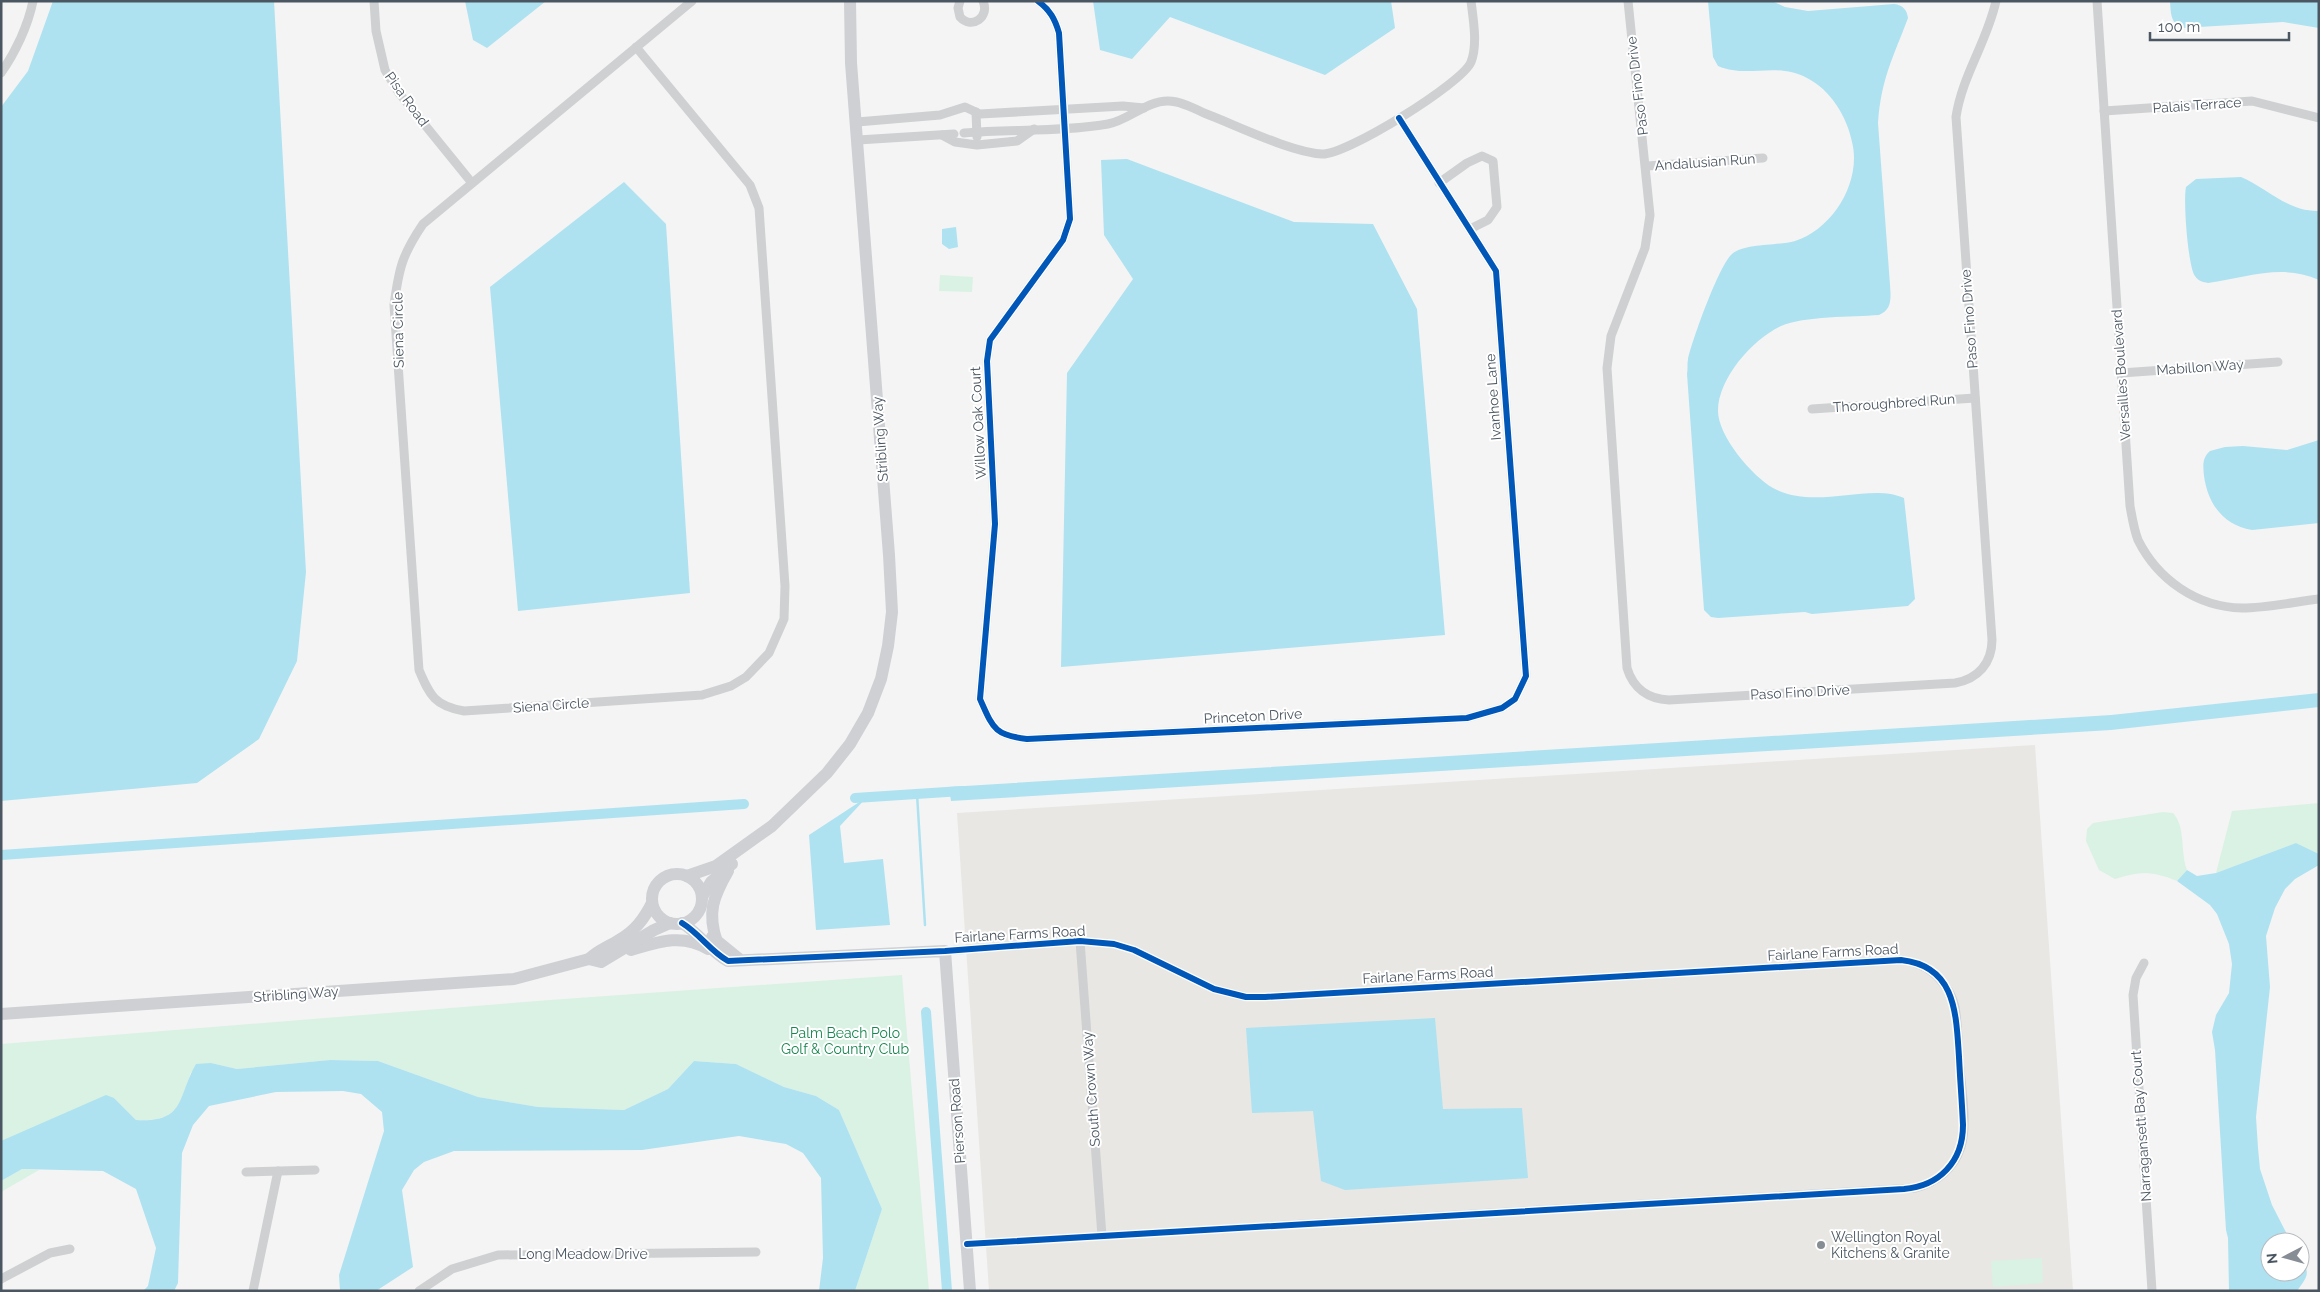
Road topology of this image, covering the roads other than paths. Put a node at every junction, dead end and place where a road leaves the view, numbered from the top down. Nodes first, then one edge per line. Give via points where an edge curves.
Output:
1 (33, 1) edge
2 (374, 1) edge
3 (692, 1) edge
4 (850, 1) edge
5 (960, 1) edge
6 (983, 1) edge
7 (1038, 1) edge
8 (1471, 1) edge
9 (1628, 1) edge
10 (1996, 1) edge
11 (2097, 1) edge
12 (636, 47) junction
13 (5, 60) edge
14 (1, 74) edge
15 (1144, 108) junction
16 (1064, 110) junction
17 (2104, 111) junction
18 (976, 112) junction
19 (1399, 118) junction
20 (2319, 118) edge
21 (857, 122) junction
22 (1065, 128) junction
23 (1034, 129) junction
24 (978, 132) junction
25 (964, 133) dead end
26 (954, 134) dead end
27 (942, 135) junction
28 (858, 140) junction
29 (977, 145) junction
30 (1763, 158) dead end
31 (1647, 166) junction
32 (1440, 182) junction
33 (472, 183) junction
34 (1470, 229) junction
35 (2278, 362) dead end
36 (2121, 373) junction
37 (1975, 398) junction
38 (1812, 409) dead end
39 (2319, 599) edge
40 (1515, 699) joint
41 (992, 726) joint
42 (763, 832) junction
43 (732, 865) junction
44 (687, 876) junction
45 (652, 903) junction
46 (701, 903) junction
47 (676, 923) junction
48 (1080, 941) junction
49 (715, 947) junction
50 (945, 951) junction
51 (607, 958) junction
52 (589, 959) junction
53 (2144, 963) dead end
54 (1, 1014) edge
55 (315, 1170) dead end
56 (278, 1171) junction
57 (246, 1172) dead end
58 (1102, 1236) junction
59 (967, 1244) junction
60 (70, 1249) dead end
61 (756, 1252) dead end
62 (1, 1280) edge
63 (252, 1291) edge
64 (419, 1291) edge
65 (970, 1291) edge
66 (2152, 1291) edge

1 - 13 street
2 - 33 street, Pisa Road via 376,31 385,70 399,93
3 - 12 street, Siena Circle
4 - 21 street, Stribling Way via 851,63
5 - 6 street via 960,17 972,22 977,22 984,15
7 - 16 street, Willow Oak Court via 1055,20 1059,34
8 - 19 street via 1475,31 1471,62 1447,86
9 - 31 street, Paso Fino Drive
10 - 37 street, Paso Fino Drive via 1963,86 1956,118
11 - 17 street, Versailles Boulevard
12 - 33 street, Siena Circle
12 - 33 street, Siena Circle via 750,184 759,208 785,586 784,619 769,654 746,677 731,686 702,695 464,711 448,708 428,693 418,670 394,304 406,249 423,224
13 - 14 street
15 - 16 street via 1123,106
15 - 19 street via 1168,101 1188,106 1296,149 1324,155 1348,147
15 - 22 street via 1110,124
16 - 18 street
16 - 22 street, Willow Oak Court
17 - 20 street, Palais Terrace via 2252,101
17 - 36 street, Versailles Boulevard
18 - 21 street via 965,107 940,115
18 - 24 street
19 - 32 street, Ivanhoe Lane
21 - 28 street, Stribling Way
22 - 23 street
22 - 41 street, Willow Oak Court via 1070,219 1063,240 990,340 987,361 995,524 980,700
23 - 24 street
23 - 29 street via 1017,141
24 - 25 street
24 - 29 street
26 - 27 street
27 - 28 street
27 - 29 street via 955,142
28 - 42 street, Stribling Way via 892,612 888,646 868,713 850,744 827,773
30 - 31 street, Andalusian Run
31 - 37 street, Paso Fino Drive via 1648,235 1639,267 1613,328 1607,368 1627,668 1642,692 1669,700 1946,684 1962,682 1980,671 1988,660 1992,640
32 - 34 street, Ivanhoe Lane
32 - 34 street via 1482,156 1493,161 1497,207 1488,220
34 - 40 street, Ivanhoe Lane via 1496,271 1526,676
35 - 36 street, Mabillon Way
36 - 39 street, Versailles Boulevard via 2130,506 2138,538 2155,567 2179,589 2209,603 2242,608
37 - 38 street, Thoroughbred Run
40 - 41 street, Princeton Drive via 1502,708 1467,718 1027,739 1007,736
42 - 43 street, Stribling Way via 754,847
42 - 44 street, Stribling Way via 716,866
43 - 46 street, Stribling Way via 711,882
43 - 49 street via 713,903
44 - 45 street via 676,874 660,881 653,891
44 - 46 street via 697,883
45 - 47 street via 657,914
45 - 52 street, Stribling Way via 634,930
46 - 47 street via 690,920
46 - 49 street, Fairlane Farms Road via 706,929
47 - 49 street, Fairlane Farms Road
47 - 51 street, Stribling Way via 654,930
48 - 50 street, Fairlane Farms Road
48 - 58 street, South Crown Way
48 - 58 street, Fairlane Farms Road via 1134,950 1214,990 1246,997 1901,960 1921,965 1936,975 1949,992 1956,1012 1962,1140 1951,1165 1936,1180 1923,1186
49 - 50 street, Fairlane Farms Road via 739,959 753,961
49 - 51 street via 676,939
50 - 59 street, Pierson Road
51 - 52 street, Stribling Way via 601,962
52 - 54 street, Stribling Way via 514,979
53 - 66 street, Narragansett Bay Court via 2136,978 2133,995
55 - 56 street
56 - 57 street
56 - 63 street
58 - 59 street, Fairlane Farms Road
59 - 65 street, Pierson Road
60 - 62 street via 50,1253
61 - 64 street, Long Meadow Drive via 498,1255 452,1269

